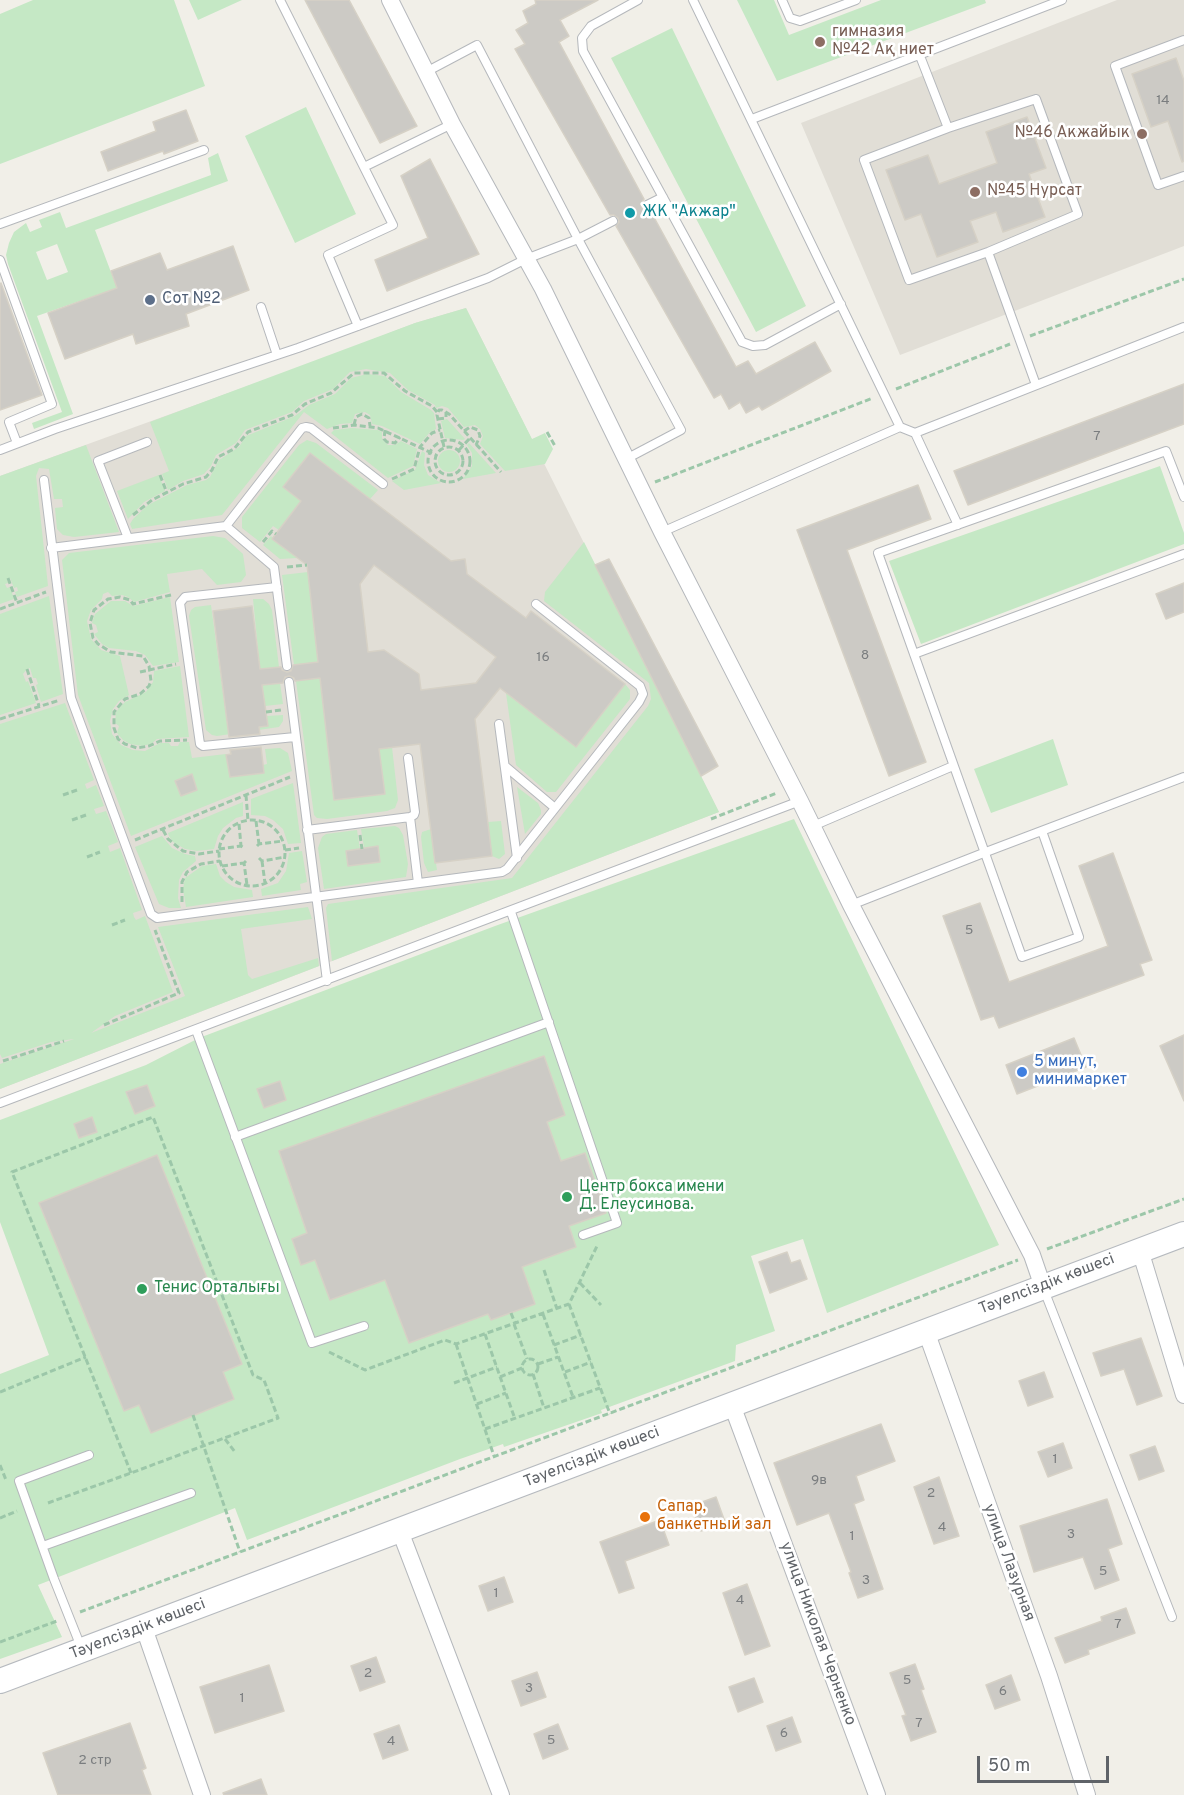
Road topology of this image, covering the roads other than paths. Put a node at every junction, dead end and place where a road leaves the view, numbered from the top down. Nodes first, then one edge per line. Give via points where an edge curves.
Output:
1 (280, 0) edge
2 (390, 0) edge
3 (638, 0) edge
4 (693, 0) edge
5 (782, 0) edge
6 (856, 0) edge
7 (1062, 0) edge
8 (1184, 40) edge
9 (920, 56) junction
10 (426, 72) junction
11 (752, 119) junction
12 (452, 124) junction
13 (948, 128) junction
14 (204, 150) dead end
15 (364, 167) junction
16 (1184, 176) edge
17 (663, 197) junction
18 (647, 205) dead end
19 (613, 221) dead end
20 (0, 224) edge
21 (578, 239) junction
22 (988, 252) junction
23 (526, 258) junction
24 (0, 260) edge
25 (841, 304) junction
26 (261, 307) dead end
27 (358, 326) junction
28 (1184, 327) edge
29 (277, 355) junction
30 (1036, 385) junction
31 (900, 427) junction
32 (915, 433) junction
33 (147, 442) dead end
34 (17, 443) junction
35 (0, 450) edge
36 (626, 459) junction
37 (44, 480) dead end
38 (387, 482) road end
39 (1184, 496) edge
40 (958, 525) junction
41 (226, 526) junction
42 (662, 532) junction
43 (128, 538) junction
44 (51, 548) junction
45 (1184, 554) edge
46 (277, 587) junction
47 (536, 604) dead end
48 (914, 654) junction
49 (287, 666) dead end
50 (289, 682) dead end
51 (499, 724) dead end
52 (295, 737) junction
53 (408, 758) dead end
54 (505, 766) junction
55 (953, 766) junction
56 (1184, 777) edge
57 (800, 801) junction
58 (555, 808) junction
59 (410, 817) junction
60 (813, 826) junction
61 (307, 830) junction
62 (1042, 831) junction
63 (986, 852) junction
64 (517, 858) junction
65 (418, 883) junction
66 (316, 897) junction
67 (851, 905) junction
68 (511, 912) junction
69 (327, 981) junction
70 (549, 1022) junction
71 (196, 1030) junction
72 (0, 1103) edge
73 (236, 1137) junction
74 (1184, 1234) edge
75 (583, 1235) dead end
76 (1140, 1250) junction
77 (1042, 1287) junction
78 (364, 1326) dead end
79 (926, 1331) junction
80 (1184, 1395) edge
81 (732, 1405) junction
82 (89, 1455) dead end
83 (191, 1493) dead end
84 (400, 1531) junction
85 (43, 1546) junction
86 (1172, 1617) dead end
87 (144, 1628) junction
88 (83, 1651) junction
89 (0, 1681) edge
90 (202, 1795) edge
91 (501, 1795) edge
92 (877, 1795) edge
93 (1087, 1795) edge

1 - 15 lane
2 - 10 street
3 - 17 lane via 591,26 582,38 583,51
4 - 11 lane
5 - 6 lane via 790,18 800,21
7 - 9 lane
8 - 16 lane via 1115,66 1158,185
9 - 11 lane
9 - 13 lane
10 - 12 street
10 - 21 lane via 477,45
11 - 25 lane
12 - 15 lane
12 - 23 street
13 - 22 lane via 864,160 909,280
13 - 22 lane via 1036,99 1078,214
14 - 20 lane
15 - 27 lane via 393,225 328,255
17 - 18 lane
17 - 25 lane via 742,342 765,345
19 - 21 lane
21 - 23 lane
21 - 36 lane via 681,430
22 - 30 lane
23 - 27 lane via 488,278
23 - 36 street
24 - 34 lane via 52,404 9,422
25 - 31 lane
26 - 29 lane
27 - 29 lane
28 - 30 lane
29 - 34 lane
30 - 32 lane
31 - 32 lane
31 - 42 lane
32 - 40 lane
33 - 43 lane via 98,461
34 - 35 lane
36 - 42 street
37 - 44 lane
38 - 41 lane via 310,428 302,428
39 - 40 lane via 1166,452
40 - 48 lane via 878,553
41 - 43 lane
41 - 46 lane via 274,568
42 - 57 street
43 - 44 lane
44 - 66 lane via 70,698 154,917
45 - 48 lane
46 - 49 lane
46 - 52 lane via 185,597 180,603 200,744
47 - 58 lane via 640,686 643,694
48 - 55 lane
50 - 52 lane
51 - 54 lane
52 - 61 lane
53 - 59 lane via 415,812
54 - 58 lane
54 - 64 lane
55 - 60 lane
55 - 63 lane
56 - 62 lane
57 - 60 street
57 - 68 lane
58 - 64 lane
59 - 61 lane
59 - 65 lane
60 - 67 street
61 - 66 lane
62 - 63 lane
62 - 63 lane via 1079,937 1022,957
63 - 67 lane
64 - 65 lane via 502,872
65 - 66 lane
66 - 69 lane
67 - 77 street via 1032,1255
68 - 69 lane
68 - 70 lane
69 - 71 lane
70 - 73 lane
70 - 75 lane via 617,1223
71 - 72 lane
71 - 73 lane
73 - 78 lane via 312,1343
74 - 76 main road, Тәуелсіздік көшесі
76 - 77 main road, Тәуелсіздік көшесі
76 - 80 street
77 - 79 main road, Тәуелсіздік көшесі
77 - 86 lane
79 - 81 main road, Тәуелсіздік көшесі
79 - 93 street, улица Лазурная via 1049,1676
81 - 84 main road, Тәуелсіздік көшесі
81 - 92 street, улица Николая Черненко
82 - 85 lane via 19,1481
83 - 85 lane
84 - 87 main road, Тәуелсіздік көшесі
84 - 91 street
85 - 88 lane
87 - 88 main road, Тәуелсіздік көшесі
87 - 90 street
88 - 89 main road, Тәуелсіздік көшесі

